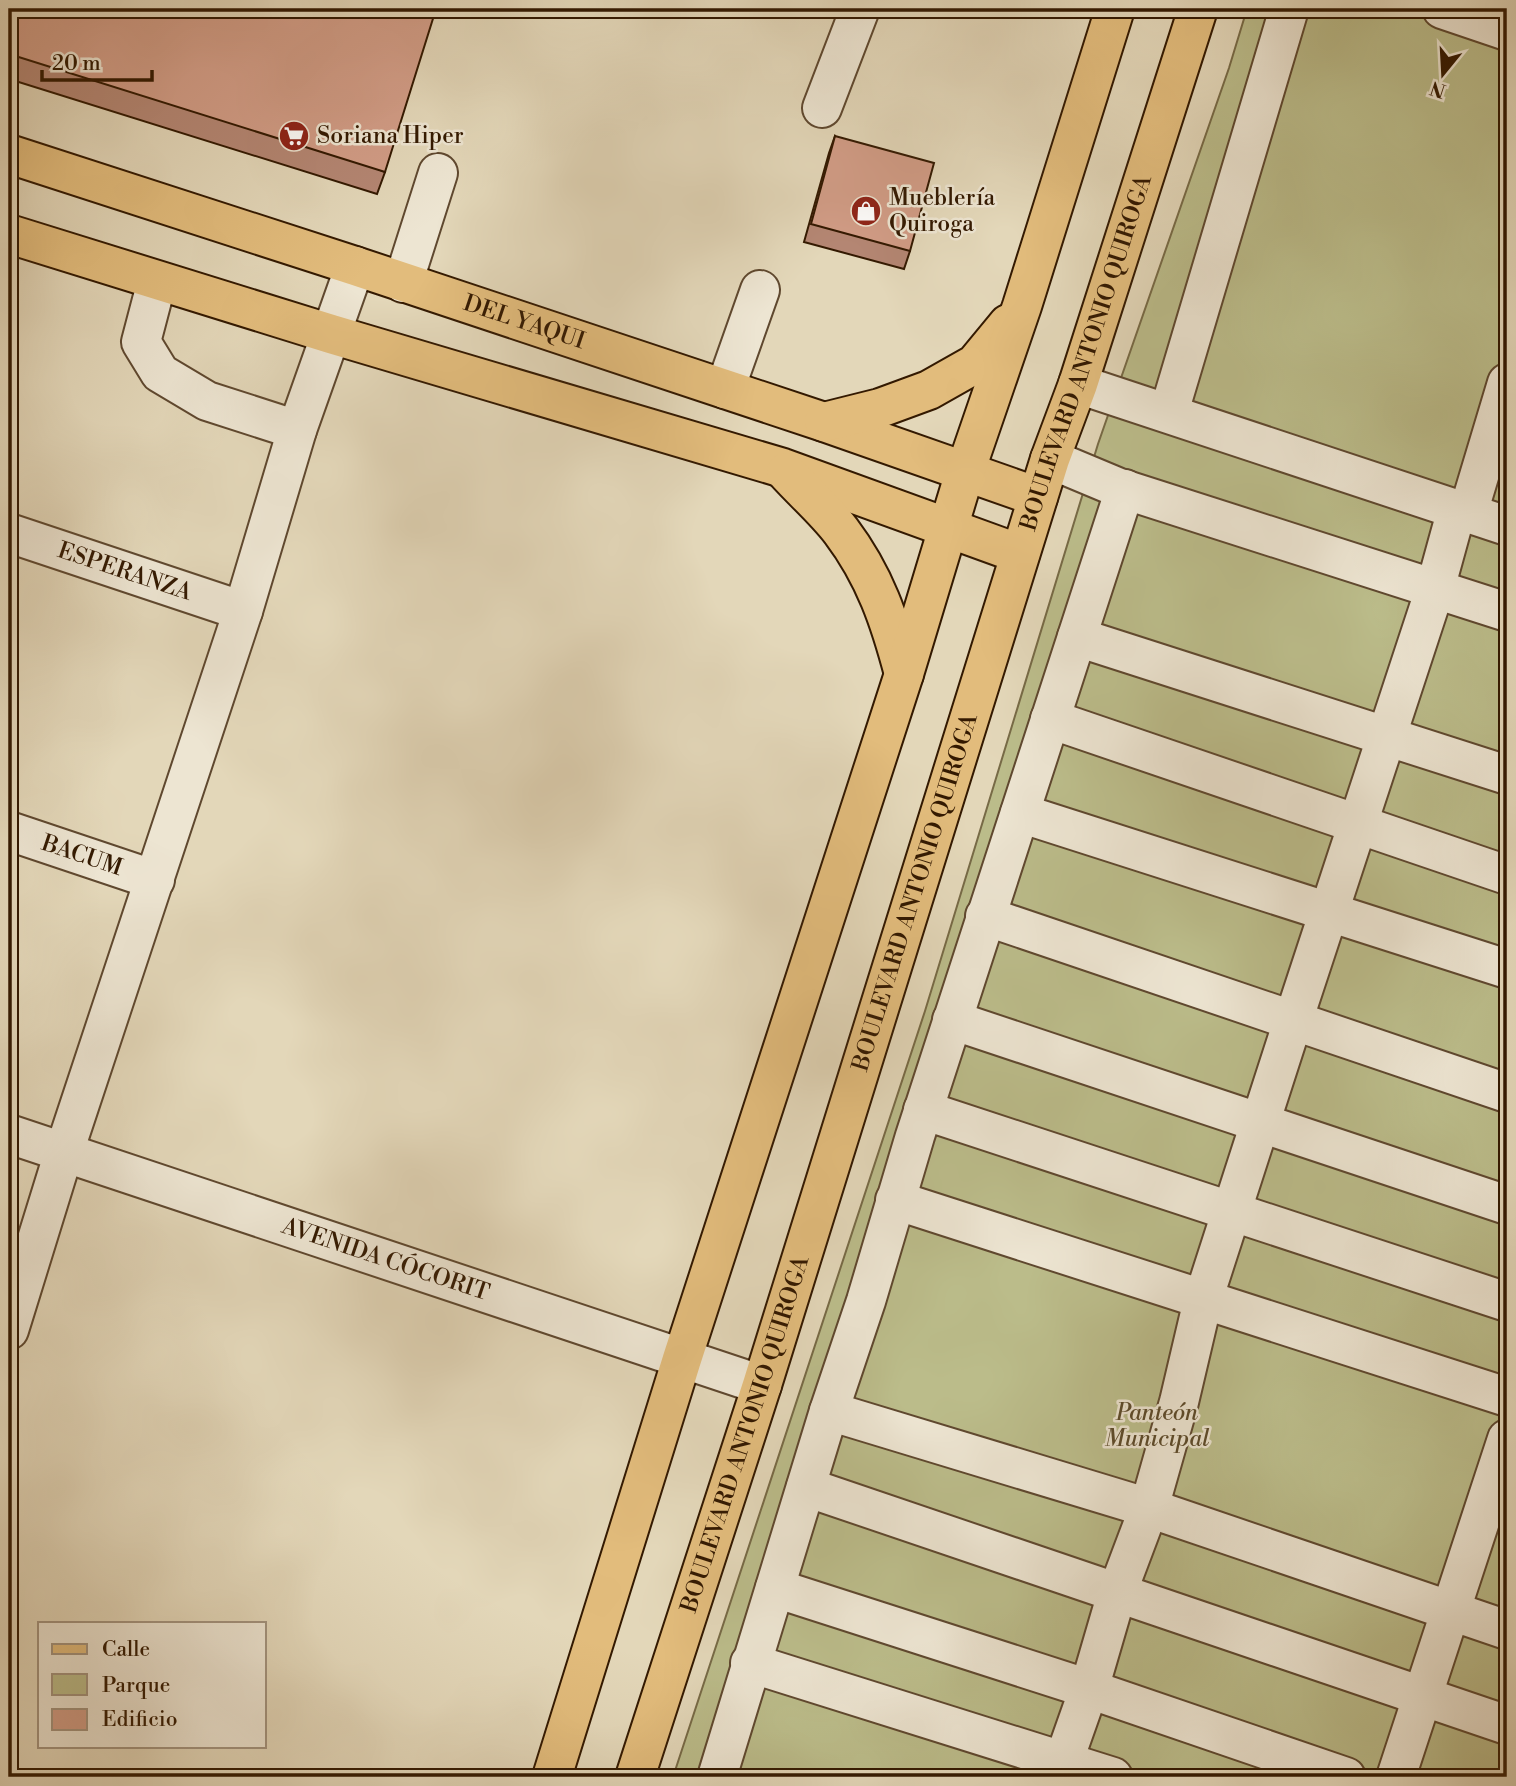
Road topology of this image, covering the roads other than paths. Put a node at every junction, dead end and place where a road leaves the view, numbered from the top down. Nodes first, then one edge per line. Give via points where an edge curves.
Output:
1 (860, 9) edge
2 (1115, 9) edge
3 (1198, 9) edge
4 (1289, 9) edge
5 (1442, 9) edge
6 (1507, 31) edge
7 (822, 108) dead end
8 (9, 154) edge
9 (438, 173) dead end
10 (9, 234) edge
11 (355, 266) junction
12 (157, 281) junction
13 (403, 283) junction
14 (760, 290) dead end
15 (1022, 306) junction
16 (331, 334) junction
17 (1507, 383) edge
18 (1078, 384) junction
19 (725, 389) junction
20 (1169, 412) junction
21 (824, 422) junction
22 (297, 430) junction
23 (1049, 459) junction
24 (782, 468) junction
25 (965, 472) junction
26 (1125, 489) junction
27 (1038, 497) junction
28 (1463, 511) junction
29 (1507, 526) edge
30 (950, 527) junction
31 (9, 533) edge
32 (1020, 554) junction
33 (1435, 589) junction
34 (243, 611) junction
35 (1507, 612) edge
36 (1077, 637) junction
37 (904, 674) junction
38 (1050, 719) junction
39 (1387, 735) junction
40 (1507, 775) edge
41 (1020, 813) junction
42 (1358, 824) junction
43 (9, 831) edge
44 (1507, 875) edge
45 (155, 880) junction
46 (1329, 911) junction
47 (985, 916) junction
48 (1507, 970) edge
49 (953, 1020) junction
50 (1293, 1021) junction
51 (1507, 1093) edge
52 (923, 1110) junction
53 (1260, 1125) junction
54 (9, 1134) edge
55 (64, 1152) junction
56 (895, 1200) junction
57 (1507, 1205) edge
58 (1232, 1212) junction
59 (1203, 1300) junction
60 (1507, 1302) edge
61 (9, 1330) edge
62 (682, 1359) junction
63 (762, 1385) junction
64 (1507, 1397) edge
65 (830, 1411) junction
66 (1507, 1438) edge
67 (806, 1487) junction
68 (1149, 1508) junction
69 (775, 1588) junction
70 (1117, 1593) junction
71 (1450, 1612) junction
72 (1507, 1630) edge
73 (750, 1663) junction
74 (1089, 1689) junction
75 (1423, 1696) junction
76 (1507, 1725) edge
77 (1060, 1769) edge
78 (552, 1777) edge
79 (635, 1777) edge
80 (717, 1777) edge
81 (1113, 1777) edge
82 (1346, 1777) edge
83 (1396, 1777) edge

1 - 7 street
2 - 15 main road
3 - 18 main road, BOULEVARD ANTONIO QUIROGA
4 - 20 street
5 - 6 street
8 - 11 main road, DEL YAQUI
9 - 13 street
10 - 12 main road
11 - 13 main road, DEL YAQUI
11 - 16 street
12 - 16 main road
12 - 22 street via 141,342 160,373 207,401
13 - 19 main road, DEL YAQUI
14 - 19 street
15 - 21 main road via 975,364 929,390
15 - 25 main road
16 - 22 street
16 - 24 main road
17 - 28 street
18 - 20 street
18 - 23 main road, BOULEVARD ANTONIO QUIROGA
19 - 21 main road, DEL YAQUI
20 - 28 street
21 - 25 main road, DEL YAQUI
22 - 34 street
23 - 26 street
23 - 27 main road, BOULEVARD ANTONIO QUIROGA
24 - 30 main road
24 - 37 main road via 841,530 868,571 889,618
25 - 27 main road, DEL YAQUI
25 - 30 main road
26 - 33 street
26 - 36 street
27 - 32 main road, BOULEVARD ANTONIO QUIROGA
28 - 29 street
28 - 33 street
30 - 32 main road
30 - 37 main road
31 - 34 street, ESPERANZA
32 - 63 main road, BOULEVARD ANTONIO QUIROGA
33 - 35 street
33 - 39 street
34 - 45 street
36 - 38 street
36 - 39 street
37 - 62 main road
38 - 41 street
38 - 42 street
39 - 40 street
39 - 42 street
41 - 46 street
41 - 47 street
42 - 44 street
42 - 46 street
43 - 45 street, BACUM
45 - 55 street
46 - 48 street
46 - 50 street
47 - 49 street
47 - 50 street
49 - 52 street
49 - 53 street
50 - 51 street
50 - 53 street
52 - 56 street
52 - 58 street
53 - 57 street
53 - 58 street
54 - 55 street, AVENIDA CÓCORIT
55 - 61 street
55 - 62 street, AVENIDA CÓCORIT
56 - 59 street
56 - 65 street
58 - 59 street
58 - 60 street
59 - 64 street
59 - 68 street
62 - 63 street, AVENIDA CÓCORIT
62 - 78 main road
63 - 79 main road, BOULEVARD ANTONIO QUIROGA
65 - 67 street
65 - 68 street
66 - 71 street
67 - 69 street
67 - 70 street
68 - 70 street
68 - 71 street
69 - 73 street
69 - 74 street
70 - 74 street
70 - 75 street
71 - 72 street
71 - 75 street
73 - 77 street
73 - 80 street
74 - 77 street
74 - 82 street
75 - 76 street
75 - 83 street
77 - 81 street

